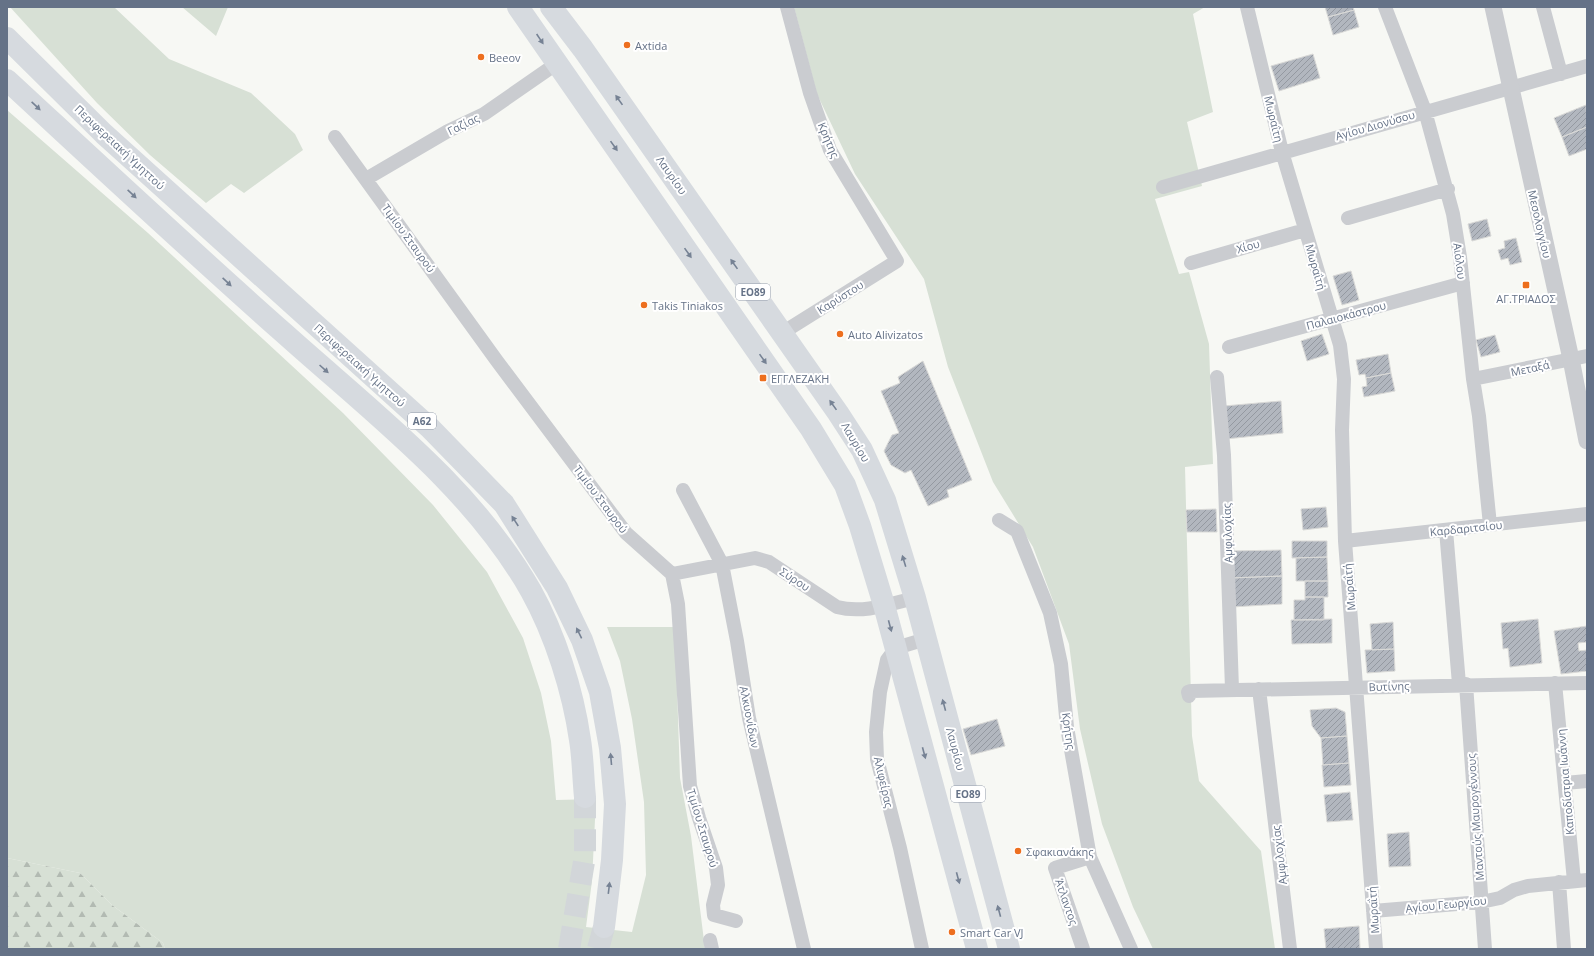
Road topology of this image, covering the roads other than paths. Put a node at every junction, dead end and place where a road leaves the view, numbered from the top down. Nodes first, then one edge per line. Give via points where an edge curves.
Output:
1 (518, 7) edge
2 (551, 7) edge
3 (787, 7) edge
4 (1247, 7) edge
5 (1385, 7) edge
6 (1493, 7) edge
7 (1543, 7) edge
8 (7, 38) edge
9 (556, 64) junction
10 (1586, 70) edge
11 (1561, 74) junction
12 (7, 80) edge
13 (1510, 88) junction
14 (1425, 111) junction
15 (335, 137) dead end
16 (1282, 152) junction
17 (366, 179) junction
18 (1163, 186) dead end
19 (1448, 189) junction
20 (1348, 218) dead end
21 (1305, 230) junction
22 (897, 261) joint
23 (1191, 263) dead end
24 (1463, 283) junction
25 (1331, 318) junction
26 (782, 333) junction
27 (1229, 347) dead end
28 (1579, 358) edge
29 (1217, 377) dead end
30 (1473, 379) junction
31 (1587, 442) edge
32 (684, 490) dead end
33 (1587, 514) edge
34 (999, 520) dead end
35 (1490, 525) junction
36 (1446, 530) junction
37 (1345, 541) junction
38 (722, 564) junction
39 (672, 574) junction
40 (915, 598) junction
41 (884, 605) junction
42 (926, 639) junction
43 (896, 648) junction
44 (1555, 683) junction
45 (1587, 683) edge
46 (1463, 684) junction
47 (1357, 687) junction
48 (1232, 689) junction
49 (1259, 689) junction
50 (1190, 693) dead end
51 (1587, 781) edge
52 (1565, 783) junction
53 (585, 797) tunnel mouth
54 (1090, 857) junction
55 (1581, 880) edge
56 (1559, 882) junction
57 (1481, 902) junction
58 (1373, 911) junction
59 (736, 921) dead end
60 (604, 927) tunnel mouth
61 (804, 949) edge
62 (922, 949) edge
63 (977, 949) edge
64 (1009, 949) edge
65 (1083, 949) edge
66 (1131, 949) edge
67 (1290, 949) edge
68 (1376, 949) edge
69 (1485, 949) edge
70 (1564, 949) edge

1 -> 9 main road, ΕΟ89
26 -> 2 main road, Λαυρίου / ΕΟ89
3 - 22 street, Κρήτης via 810,93 830,150
4 - 16 street, Μωραΐτη
5 - 14 street, Αιόλου
6 - 13 street, Μεσολογγίου
7 - 11 street
60 -> 8 main road, Περιφερειακή Υμηττού / Α62 via 612,860 615,804 610,748 600,692 582,640 557,588 504,504 430,428 104,134
9 - 17 street, Γαζίας via 484,114 448,131
9 -> 41 main road, ΕΟ89 via 835,466 854,508
10 - 11 street, Αγίου Διονύσου
11 - 13 street, Αγίου Διονύσου
12 -> 53 main road, Α62 via 464,498 532,592 553,640 570,692 580,740
13 - 14 street, Αγίου Διονύσου
13 - 28 street, Μεσολογγίου
14 - 16 street, Αγίου Διονύσου
14 - 19 street, Αιόλου
15 - 17 street, Τιμίου Σταυρού
16 - 18 street, Αγίου Διονύσου
16 - 21 street, Μωραΐτη
17 - 39 street, Τιμίου Σταυρού via 497,361 626,533
19 - 20 street
19 - 24 street, Αιόλου
21 - 23 street, Χίου
21 - 25 street, Μωραΐτή
22 - 26 street, Καρύστου
24 - 25 street, Παλαιοκάστρου
24 - 30 street, Αιόλου
25 - 27 street, Παλαιοκάστρου
25 - 37 street, Μωραΐτή via 1344,366 1342,430
40 -> 26 main road, Λαυρίου / ΕΟ89 via 885,500 868,463 838,413
28 - 30 street, Μεταξά
28 - 31 street, Μεσολογγίου
29 - 48 street, Αμφιλοχίας via 1224,455
30 - 35 street, Αιόλου
32 - 38 street, Αλκυονίδων
33 - 35 street, Καρδαριτσίου
34 - 54 street, Κρήτης via 1017,531 1050,613 1061,664 1067,727
35 - 36 street, Καρδαριτσίου
36 - 37 street, Καρδαριτσίου
36 - 46 street, Μαντούς Μαυρογέννους
37 - 47 street, Μωραΐτή
38 - 39 street, Σύρου
38 - 41 street, Σύρου via 755,558 769,562 837,607 862,610
38 - 61 street, Αλκυονίδων via 749,718
39 - 59 street, Τιμίου Σταυρού via 678,604 690,786 716,868 718,885 713,905 714,915
40 - 41 street, Σύρου
40 - 42 main road, Λαυρίου / ΕΟ89
41 -> 43 main road, ΕΟ89
42 - 43 street
64 -> 42 main road, Λαυρίου / ΕΟ89
43 - 62 street, Αλιφείρας via 887,660 880,692 876,732 877,759
43 -> 63 main road, ΕΟ89
44 - 45 street, Βυτίνης
44 - 46 street, Βυτίνης
44 - 52 street, Καποδίστρια Ιωάννη
46 - 47 street, Βυτίνης
46 - 57 street, Μαντούς Μαυρογέννους
47 - 49 street, Βυτίνης
47 - 58 street, Μωραΐτή
48 - 49 street, Βυτίνης
48 - 50 street, Βυτίνης
49 - 67 street, Αμφιλοχίας
51 - 52 street
52 - 55 street, Καποδίστρια Ιωάννη
54 - 65 street, Άτλαντος via 1055,868
54 - 66 street, Κρήτης
55 - 56 street, Αγίου Γεωργίου
56 - 57 street, Αγίου Γεωργίου via 1528,886 1500,898
56 - 70 street
57 - 58 street, Αγίου Γεωργίου
57 - 69 street, Μαντούς Μαυρογέννους
58 - 68 street, Μωραΐτή

